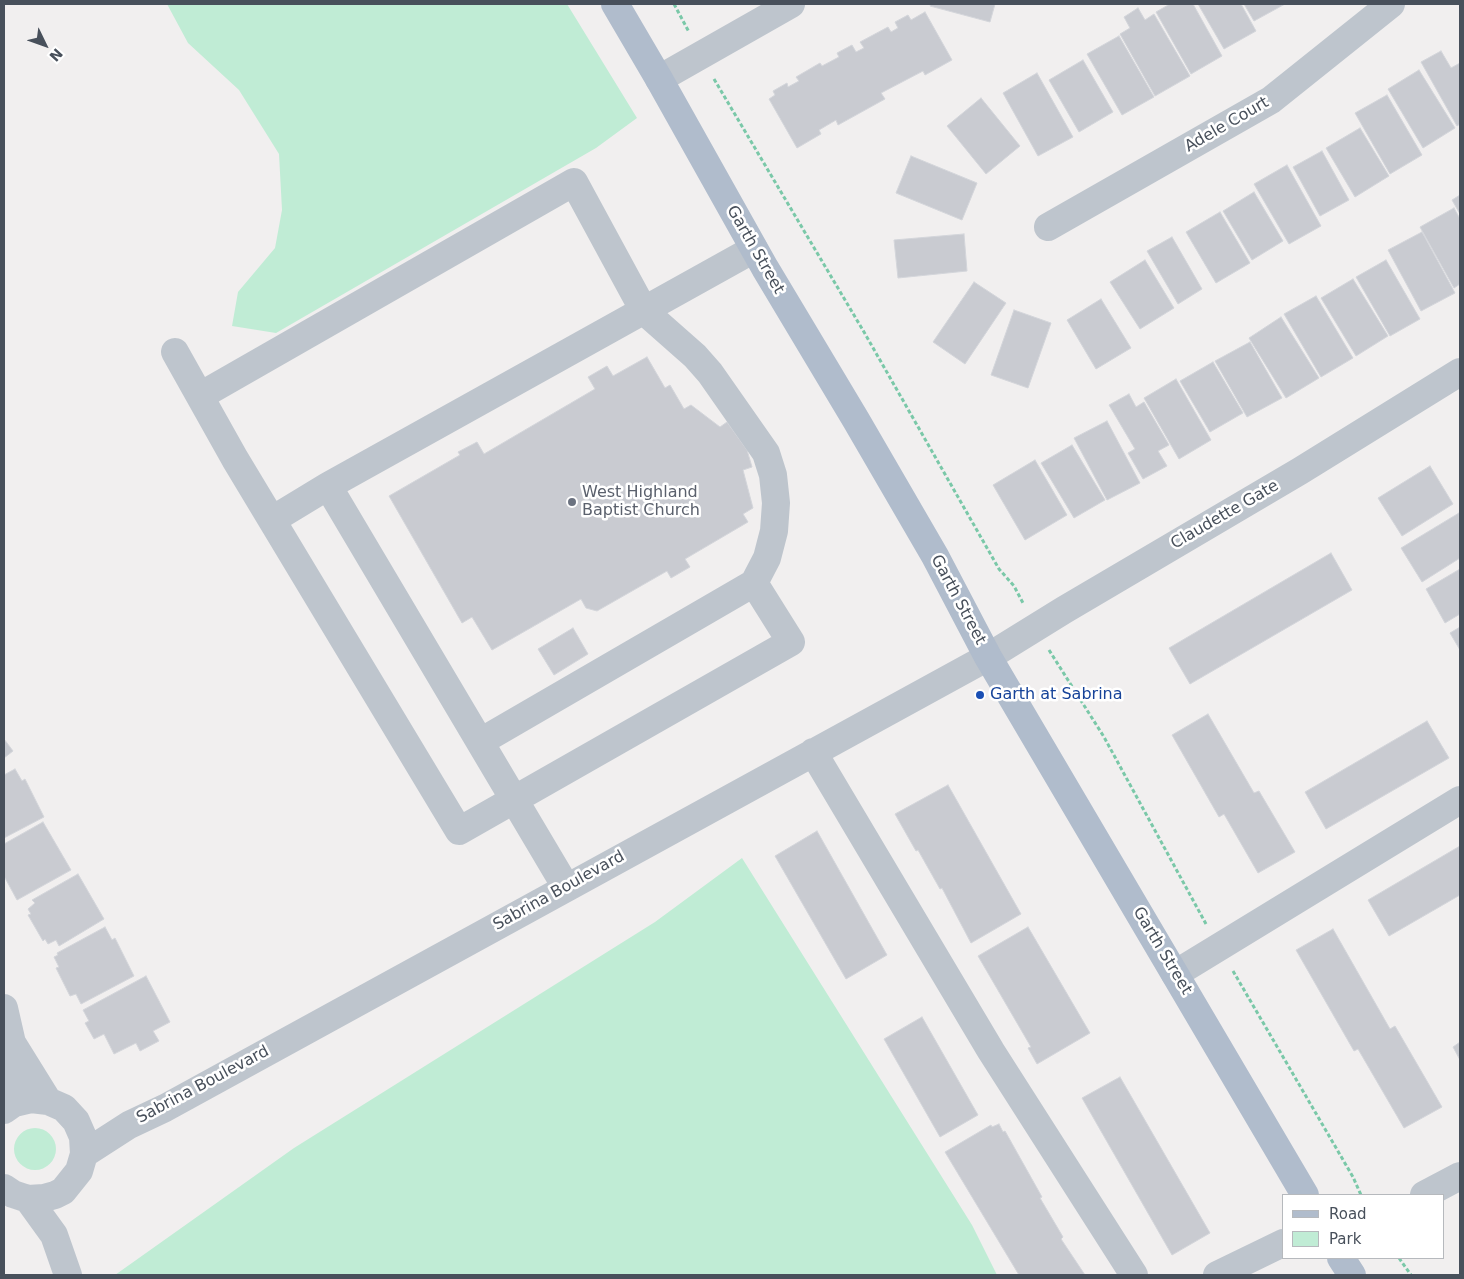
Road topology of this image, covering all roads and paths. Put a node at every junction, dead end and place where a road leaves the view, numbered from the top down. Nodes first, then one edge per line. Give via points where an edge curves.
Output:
1 (615, 4) edge
2 (674, 4) edge
3 (791, 4) edge
4 (1391, 4) edge
5 (698, 57) junction
6 (659, 79) junction
7 (1048, 227) dead end
8 (754, 249) junction
9 (644, 311) junction
10 (175, 352) dead end
11 (1458, 377) edge
12 (200, 396) junction
13 (328, 486) junction
14 (272, 520) junction
15 (754, 583) junction
16 (1036, 627) junction
17 (988, 657) junction
18 (480, 742) junction
19 (814, 752) junction
20 (514, 800) junction
21 (1460, 800) edge
22 (566, 887) junction
23 (1219, 947) junction
24 (1175, 974) junction
25 (4, 1008) edge
26 (12, 1044) junction
27 (48, 1101) junction
28 (6, 1108) edge
29 (76, 1121) junction
30 (129, 1125) junction
31 (84, 1154) junction
32 (1460, 1176) edge
33 (63, 1191) junction
34 (16, 1194) edge
35 (1304, 1194) edge
36 (1360, 1194) edge
37 (1426, 1194) edge
38 (54, 1235) junction
39 (1282, 1243) edge
40 (1342, 1259) edge
41 (1400, 1259) edge
42 (68, 1275) edge
43 (1134, 1275) edge
44 (1217, 1275) edge
45 (1352, 1275) edge
46 (1411, 1275) edge

1 - 6 main road, Garth Street
2 - 5 path via 687,26
3 - 5 street
4 - 7 street, Adele Court via 1271,100
5 - 6 street
5 - 16 path via 729,103 998,569 1014,586
6 - 8 main road, Garth Street
8 - 9 street
8 - 17 main road, Garth Street via 925,539
9 - 12 street via 574,182
9 - 13 street
9 - 15 street via 710,373 766,453 773,475 776,503 774,531 767,558
10 - 12 street
11 - 16 street, Claudette Gate
12 - 14 street
13 - 14 street
13 - 18 street
14 - 20 street via 459,831
15 - 18 street
15 - 20 street via 791,642
16 - 17 street, Claudette Gate
16 - 23 path via 1104,737
17 - 19 street, Sabrina Boulevard
17 - 24 main road, Garth Street
18 - 20 street
19 - 22 street, Sabrina Boulevard
19 - 43 street via 991,1051
20 - 22 street
21 - 23 street
22 - 30 street, Sabrina Boulevard
23 - 24 street
23 - 36 path
24 - 35 main road, Garth Street
25 - 26 street
26 - 27 street
26 - 28 street
27 - 28 street via 31,1099
27 - 29 street via 64,1108
29 - 30 street, Sabrina Boulevard
29 - 31 street via 83,1137
30 - 31 street, Sabrina Boulevard
31 - 33 street via 79,1171
32 - 37 street
33 - 34 street via 44,1198
33 - 38 street
34 - 38 street
38 - 42 street
39 - 44 street
40 - 45 main road
41 - 46 path

